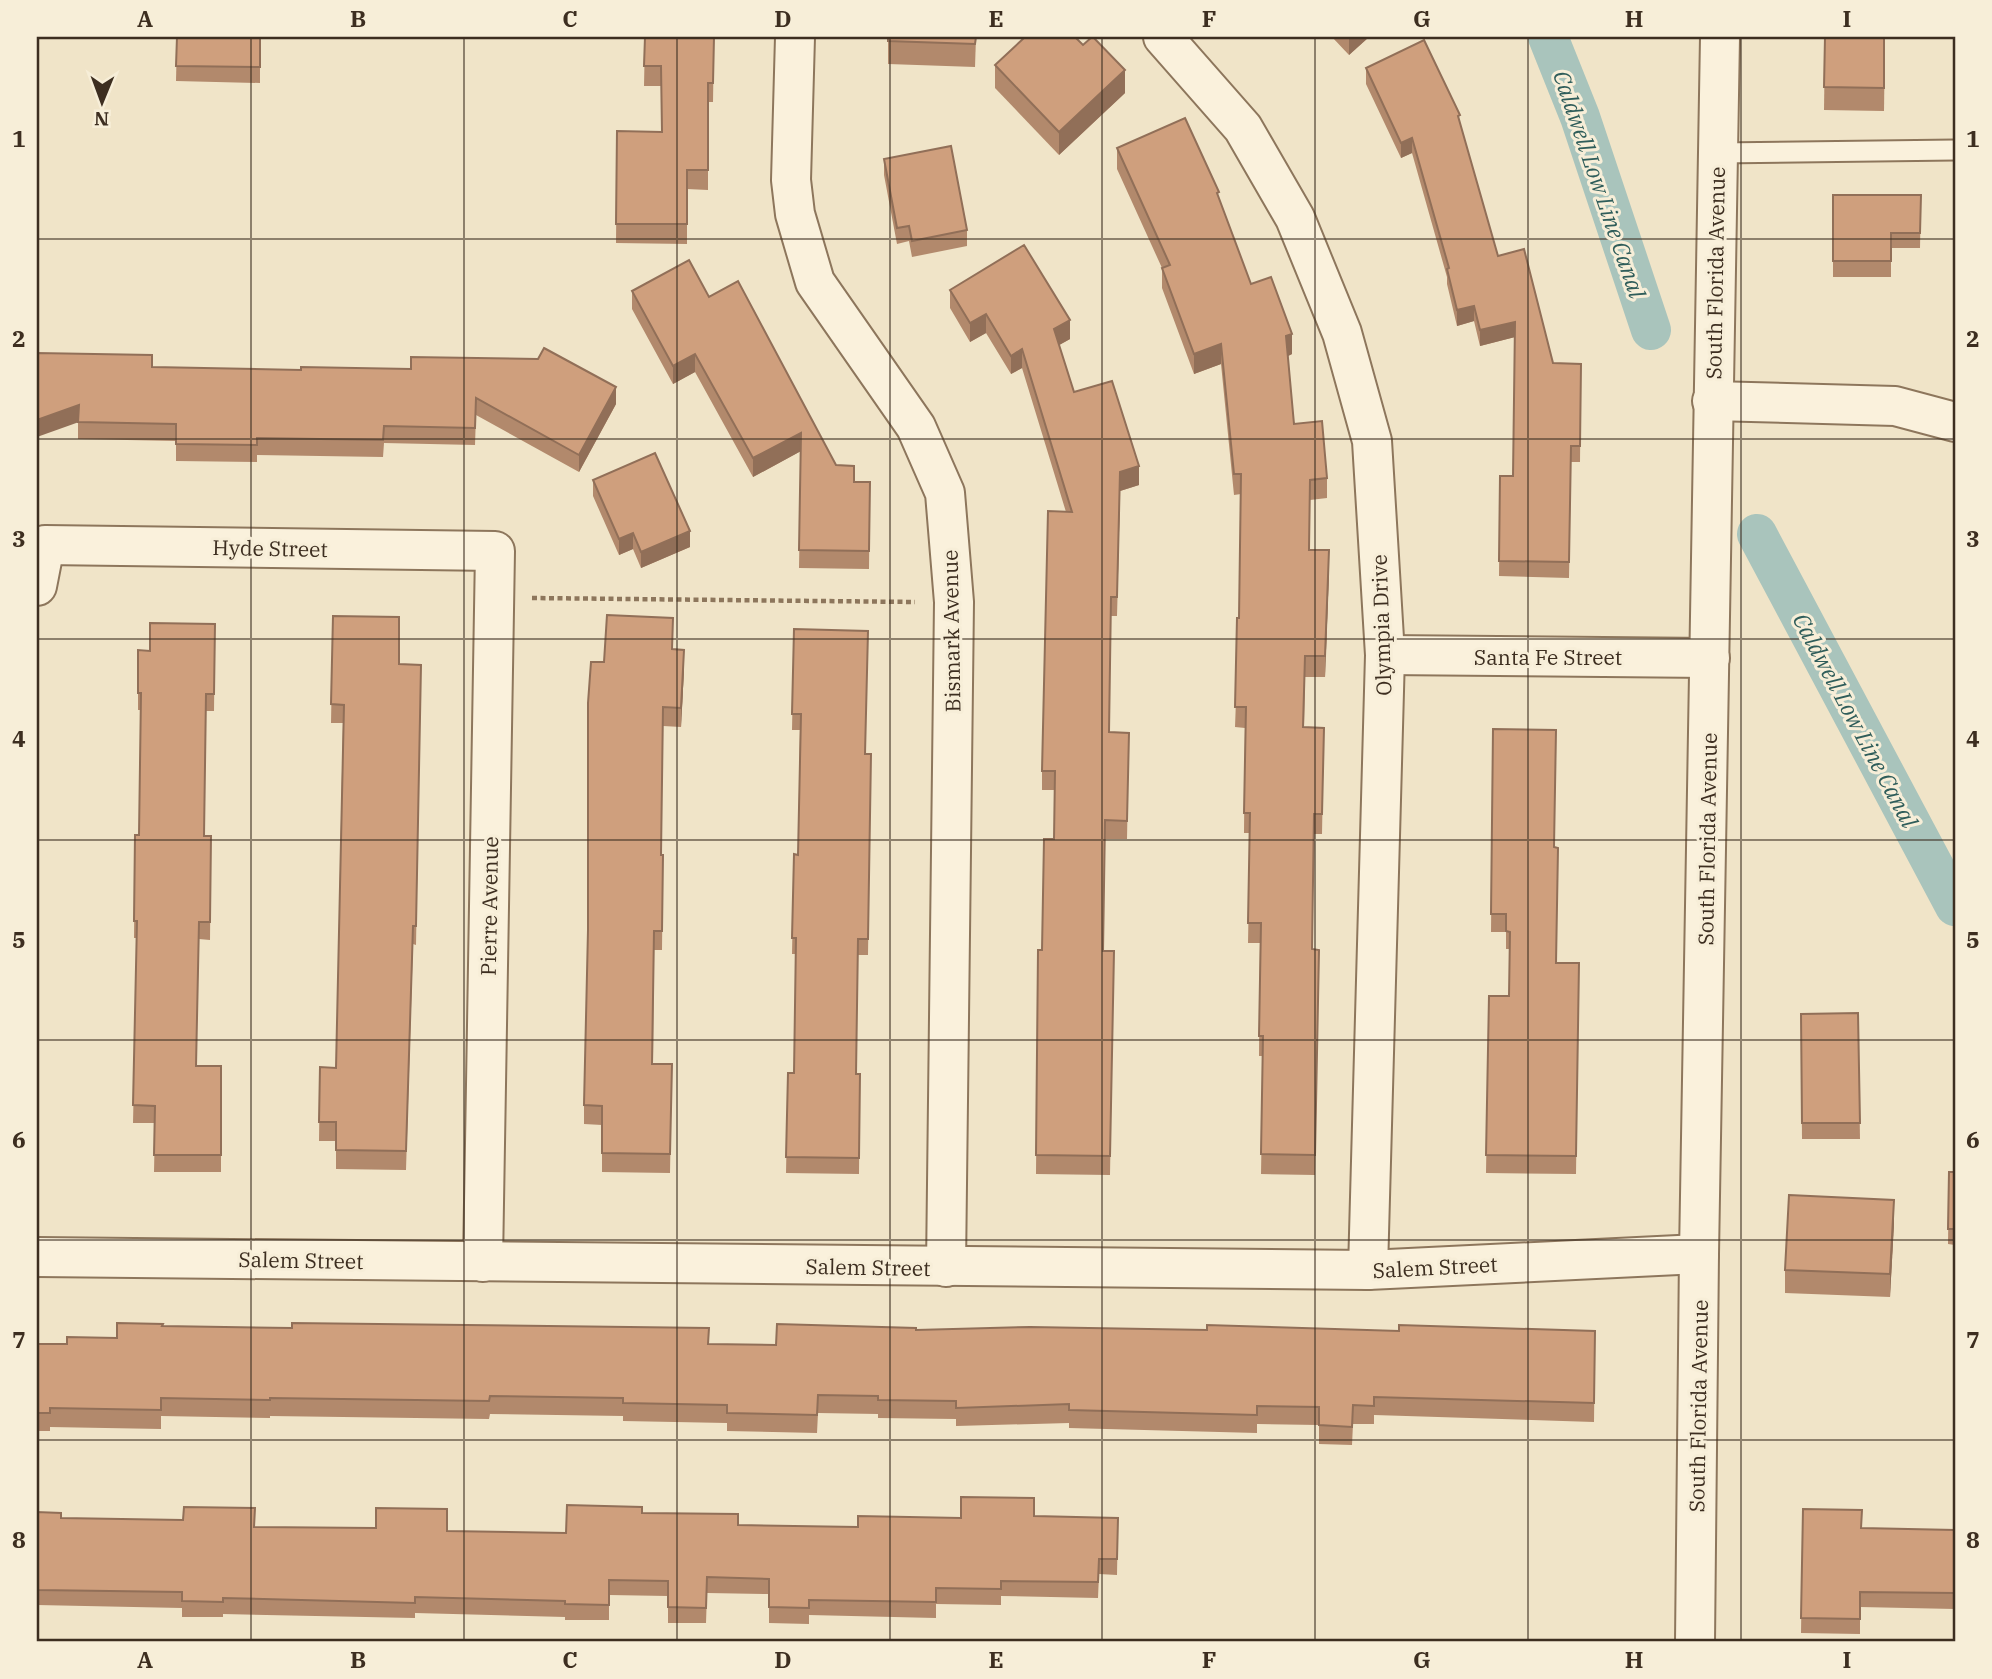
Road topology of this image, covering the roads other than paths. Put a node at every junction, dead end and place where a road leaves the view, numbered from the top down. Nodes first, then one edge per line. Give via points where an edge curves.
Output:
1 (795, 37) edge
2 (1163, 37) edge
3 (1720, 37) edge
4 (1955, 150) edge
5 (1718, 153) junction
6 (1712, 401) junction
7 (1955, 422) edge
8 (495, 551) joint
9 (37, 586) edge
10 (1385, 655) junction
11 (1710, 658) junction
12 (1699, 1254) junction
13 (37, 1257) edge
14 (483, 1262) junction
15 (946, 1268) junction
16 (1368, 1270) junction
17 (1695, 1642) edge

1 - 15 street, Bismark Avenue via 791,180 795,214 815,282 916,427 945,494 954,602
2 - 10 street, Olympia Drive via 1243,128 1295,218 1342,333 1372,441
3 - 5 street, South Florida Avenue
4 - 5 lane
5 - 6 street, South Florida Avenue
6 - 7 street via 1895,406
6 - 11 street, South Florida Avenue
8 - 9 street, Hyde Street via 45,545
8 - 14 street, Pierre Avenue
10 - 11 street, Santa Fe Street
10 - 16 street, Olympia Drive
11 - 12 street, South Florida Avenue
12 - 16 street, Salem Street
12 - 17 street, South Florida Avenue
13 - 14 street, Salem Street
14 - 15 street, Salem Street
15 - 16 street, Salem Street

